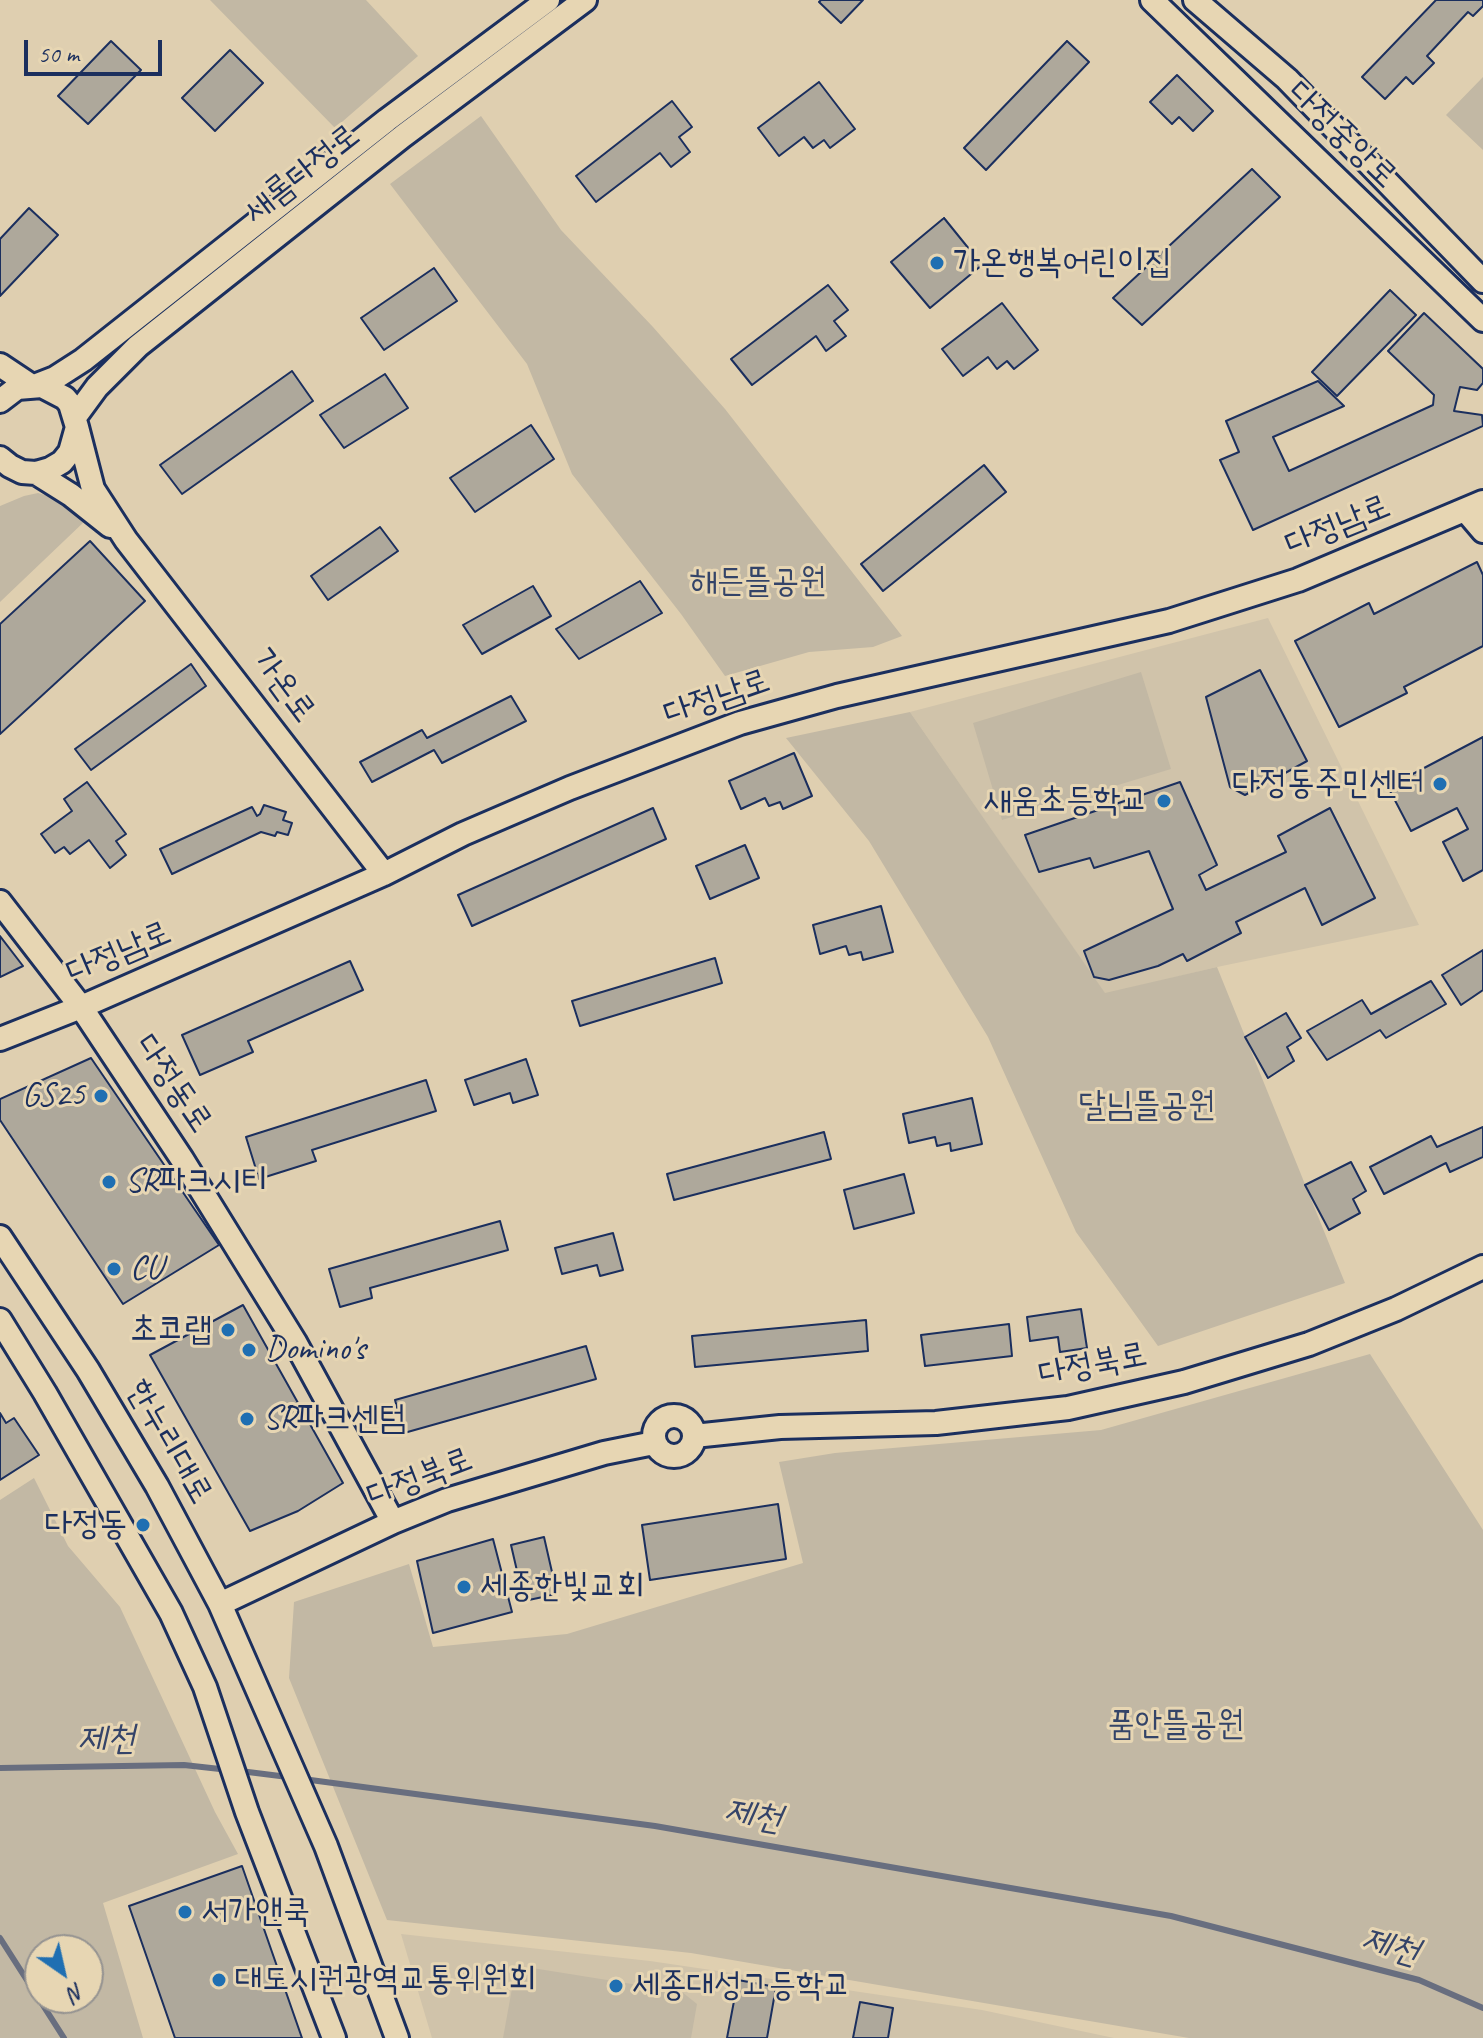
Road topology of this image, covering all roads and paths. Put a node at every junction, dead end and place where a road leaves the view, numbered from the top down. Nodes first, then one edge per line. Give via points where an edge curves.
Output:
1 (548, 0) edge
2 (585, 0) edge
3 (1152, 0) edge
4 (1195, 0) edge
5 (1483, 281) edge
6 (1483, 320) edge
7 (0, 365) edge
8 (33, 385) junction
9 (0, 401) edge
10 (76, 422) junction
11 (0, 458) edge
12 (29, 472) junction
13 (0, 479) edge
14 (1474, 506) edge
15 (1483, 531) edge
16 (126, 540) junction
17 (384, 874) junction
18 (0, 902) edge
19 (81, 1007) junction
20 (0, 1039) edge
21 (0, 1237) edge
22 (1483, 1267) edge
23 (0, 1320) edge
24 (694, 1436) junction
25 (654, 1443) junction
26 (393, 1522) junction
27 (220, 1604) junction
28 (334, 2038) edge
29 (397, 2038) edge

1 - 8 street, 새롬다정로 via 83,360
2 - 10 street, 새롬다정로 via 138,346 97,387
3 - 6 street, 다정중앙로
4 - 5 street, 다정중앙로 via 1287,79
7 - 8 street
8 - 9 street, 새롬다정로 via 17,388
8 - 10 street via 63,396
10 - 12 street, 새롬다정로 via 70,452 62,462
10 - 16 street via 93,489
11 - 12 street
12 - 13 street
12 - 16 street via 71,495
14 - 15 street
14 - 17 street, 다정남로 via 1298,580 1169,621 740,723 557,794
16 - 17 street, 가온로
17 - 19 street, 다정남로
18 - 19 street, 다정동로
19 - 20 street, 다정남로
19 - 26 street, 다정동로 via 295,1342
21 - 27 street, 한누리대로 via 88,1370
22 - 24 street, 다정북로 via 1309,1344 1184,1382 1068,1408 936,1423 780,1427
23 - 28 street via 171,1613 205,1687
24 - 25 street via 680,1456 662,1453
24 - 25 street via 690,1423 671,1416 655,1429
25 - 26 street, 다정북로 via 558,1466
26 - 27 street, 다정북로
27 - 29 street, 한누리대로 via 326,1846

